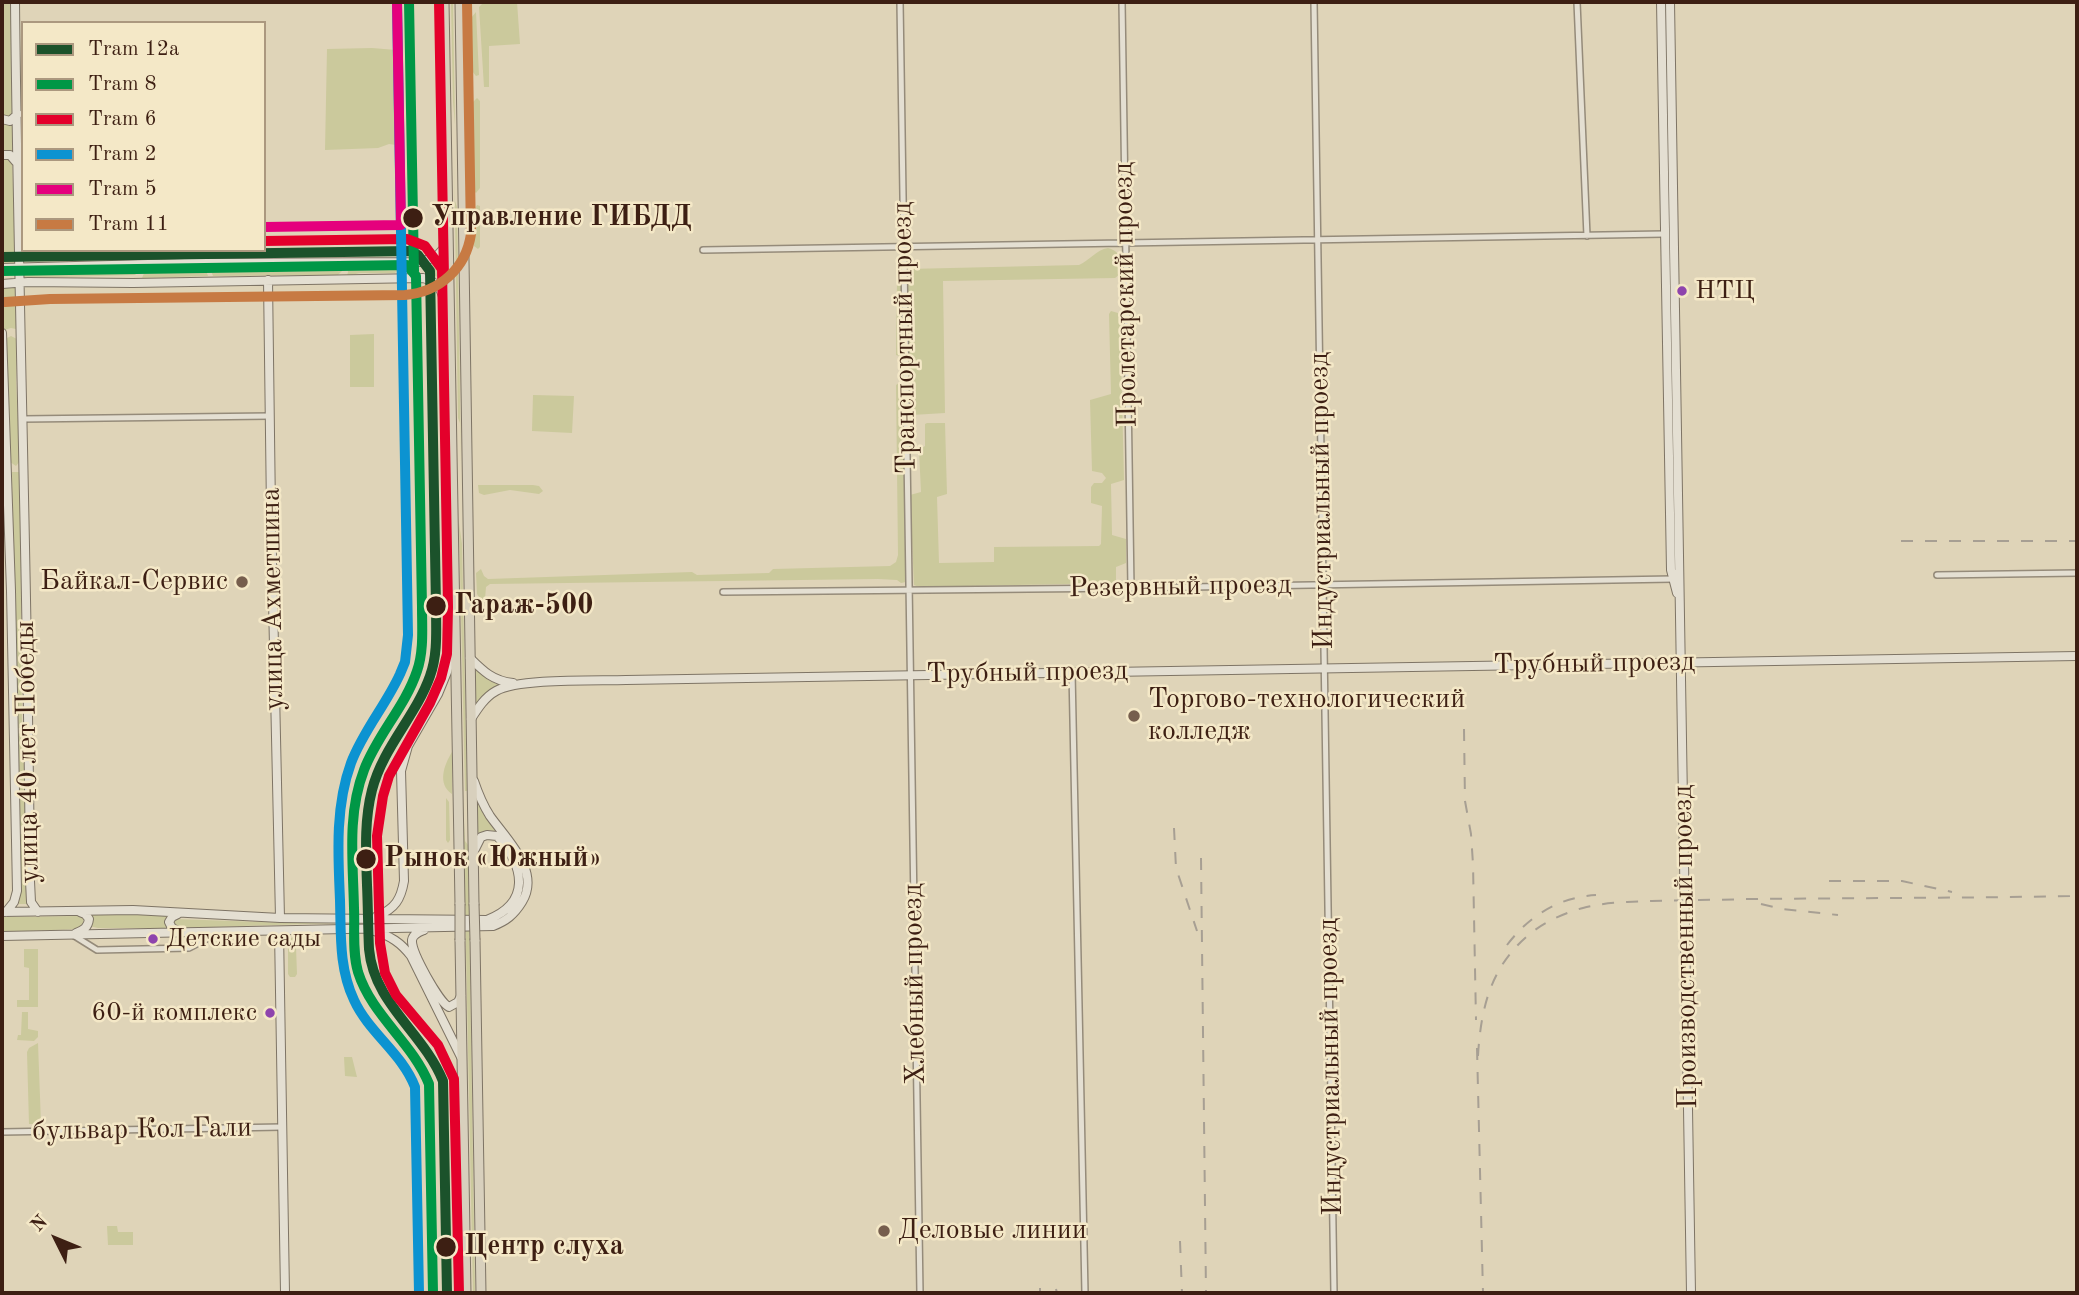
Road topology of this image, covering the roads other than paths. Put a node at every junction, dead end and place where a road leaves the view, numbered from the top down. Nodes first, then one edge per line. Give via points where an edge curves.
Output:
1 (15, 2) edge
2 (444, 2) edge
3 (460, 2) edge
4 (900, 2) edge
5 (1122, 2) edge
6 (1314, 2) edge
7 (1577, 2) edge
8 (1661, 2) edge
9 (1670, 2) edge
10 (446, 113) junction
11 (18, 114) junction
12 (461, 114) junction
13 (2, 119) edge
14 (2, 155) edge
15 (462, 158) junction
16 (447, 161) junction
17 (16, 162) junction
18 (448, 195) junction
19 (1669, 234) junction
20 (1587, 236) junction
21 (1318, 239) junction
22 (1126, 242) junction
23 (904, 248) junction
24 (703, 250) dead end
25 (392, 262) junction
26 (216, 263) junction
27 (336, 263) junction
28 (136, 264) junction
29 (19, 267) junction
30 (2, 268) edge
31 (392, 278) junction
32 (337, 279) junction
33 (268, 280) junction
34 (20, 282) junction
35 (213, 282) junction
36 (133, 283) junction
37 (2, 284) edge
38 (450, 329) junction
39 (2, 333) edge
40 (20, 342) junction
41 (2, 343) edge
42 (270, 416) junction
43 (23, 419) junction
44 (467, 456) junction
45 (452, 457) junction
46 (23, 460) junction
47 (6, 462) junction
48 (453, 502) junction
49 (468, 502) junction
50 (2077, 573) edge
51 (1937, 575) dead end
52 (1677, 579) junction
53 (1323, 585) junction
54 (1131, 589) junction
55 (909, 590) junction
56 (723, 592) dead end
57 (455, 639) junction
58 (2077, 656) edge
59 (470, 658) junction
60 (1681, 663) junction
61 (1325, 669) junction
62 (1072, 672) junction
63 (911, 675) junction
64 (523, 684) junction
65 (471, 719) junction
66 (13, 736) junction
67 (27, 738) junction
68 (472, 775) junction
69 (458, 801) junction
70 (472, 801) junction
71 (15, 822) junction
72 (30, 823) junction
73 (473, 853) junction
74 (76, 911) junction
75 (4, 912) edge
76 (38, 912) junction
77 (181, 913) junction
78 (280, 918) junction
79 (334, 918) junction
80 (372, 918) junction
81 (431, 928) junction
82 (361, 929) junction
83 (333, 930) junction
84 (279, 931) junction
85 (219, 932) junction
86 (181, 933) junction
87 (73, 935) junction
88 (2, 936) edge
89 (461, 996) junction
90 (462, 1060) junction
91 (282, 1127) junction
92 (2, 1132) edge
93 (285, 1293) edge
94 (466, 1293) edge
95 (481, 1293) edge
96 (920, 1293) edge
97 (1085, 1293) edge
98 (1334, 1293) edge
99 (1690, 1293) edge

1 - 11 street, улица 40 лет Победы
2 - 10 main road
3 - 12 main road
4 - 23 street, Транспортный проезд
5 - 22 street, Пролетарский проезд
6 - 21 street, Индустриальный проезд
7 - 20 street
8 - 19 street, Производственный проезд
9 - 19 street, Производственный проезд
10 - 12 main road via 455,128
10 - 16 main road
11 - 13 street via 10,121
11 - 17 street, улица 40 лет Победы
12 - 15 main road
14 - 17 street via 10,155
15 - 16 main road via 456,144
15 - 44 main road
16 - 18 main road
17 - 29 street, улица 40 лет Победы
18 - 25 street via 443,209 444,248 423,261
18 - 38 main road
19 - 20 street
19 - 52 street, Производственный проезд via 1671,570
20 - 21 street
21 - 22 street
21 - 53 street, Индустриальный проезд
22 - 23 street
22 - 54 street, Пролетарский проезд
23 - 24 street
23 - 55 street, Транспортный проезд
25 - 27 street
25 - 31 street via 401,268
26 - 27 street
26 - 28 street
26 - 35 street via 209,269
27 - 32 street via 347,271
28 - 29 street
28 - 36 street via 141,272
29 - 30 street
29 - 34 street, улица 40 лет Победы
31 - 32 street
31 - 38 street via 433,281 442,291
32 - 33 street
33 - 35 street
33 - 42 street, улица Ахметшина
34 - 36 street
34 - 37 street
34 - 40 street, улица 40 лет Победы
35 - 36 street
38 - 45 main road
39 - 41 street, улица 40 лет Победы
40 - 41 street via 12,333 4,336
40 - 43 street, улица 40 лет Победы
41 - 47 street, улица 40 лет Победы
42 - 43 street
42 - 78 street, улица Ахметшина
43 - 46 street, улица 40 лет Победы
44 - 45 main road via 460,468
44 - 49 main road
45 - 48 main road
46 - 47 street via 16,471
46 - 67 street, улица 40 лет Победы
47 - 66 street, улица 40 лет Победы
48 - 49 main road via 460,489
48 - 57 main road
49 - 59 main road
50 - 51 street
52 - 53 street, Резервный проезд
52 - 60 street, Производственный проезд
53 - 54 street, Резервный проезд
53 - 61 street, Индустриальный проезд
54 - 55 street, Резервный проезд
55 - 56 street, Резервный проезд
55 - 63 street, Транспортный проезд
57 - 69 main road
57 - 80 street via 447,672 408,746 401,771 401,895 394,907
58 - 60 street, Трубный проезд
59 - 64 street via 491,677
59 - 65 main road
60 - 61 street, Трубный проезд
60 - 99 street, Производственный проезд
61 - 62 street, Трубный проезд
61 - 98 street, Индустриальный проезд
62 - 63 street, Трубный проезд
62 - 97 street
63 - 64 street, Трубный проезд
63 - 96 street, Хлебный проезд
64 - 65 street via 489,695
65 - 68 main road
66 - 67 street via 19,729
66 - 71 street, улица 40 лет Победы
67 - 72 street, улица 40 лет Победы
68 - 70 main road
68 - 81 street via 489,813 524,865 525,897 505,921 484,928
69 - 70 main road via 466,792
69 - 89 main road, bridge
70 - 73 main road
71 - 72 street via 23,833
71 - 75 street, улица 40 лет Победы via 17,893
72 - 76 street, улица 40 лет Победы via 31,899
73 - 80 street via 481,837 497,836 513,858 519,887 509,908 499,915 486,920
73 - 95 main road, bridge
74 - 76 street
74 - 77 street
74 - 87 street via 85,914 89,924
75 - 76 street
77 - 78 street
77 - 86 street via 169,922
78 - 79 street
79 - 80 street
79 - 83 street via 339,923
81 - 82 street
81 - 89 street via 412,938 415,953 444,1005 453,1006
82 - 83 street
82 - 90 street via 403,945
83 - 84 street
84 - 85 street
84 - 91 street
85 - 86 street
85 - 87 street via 189,948 97,950
86 - 87 street
87 - 88 street
89 - 90 main road
90 - 94 main road
91 - 92 street, бульвар Кол Гали
91 - 93 street

